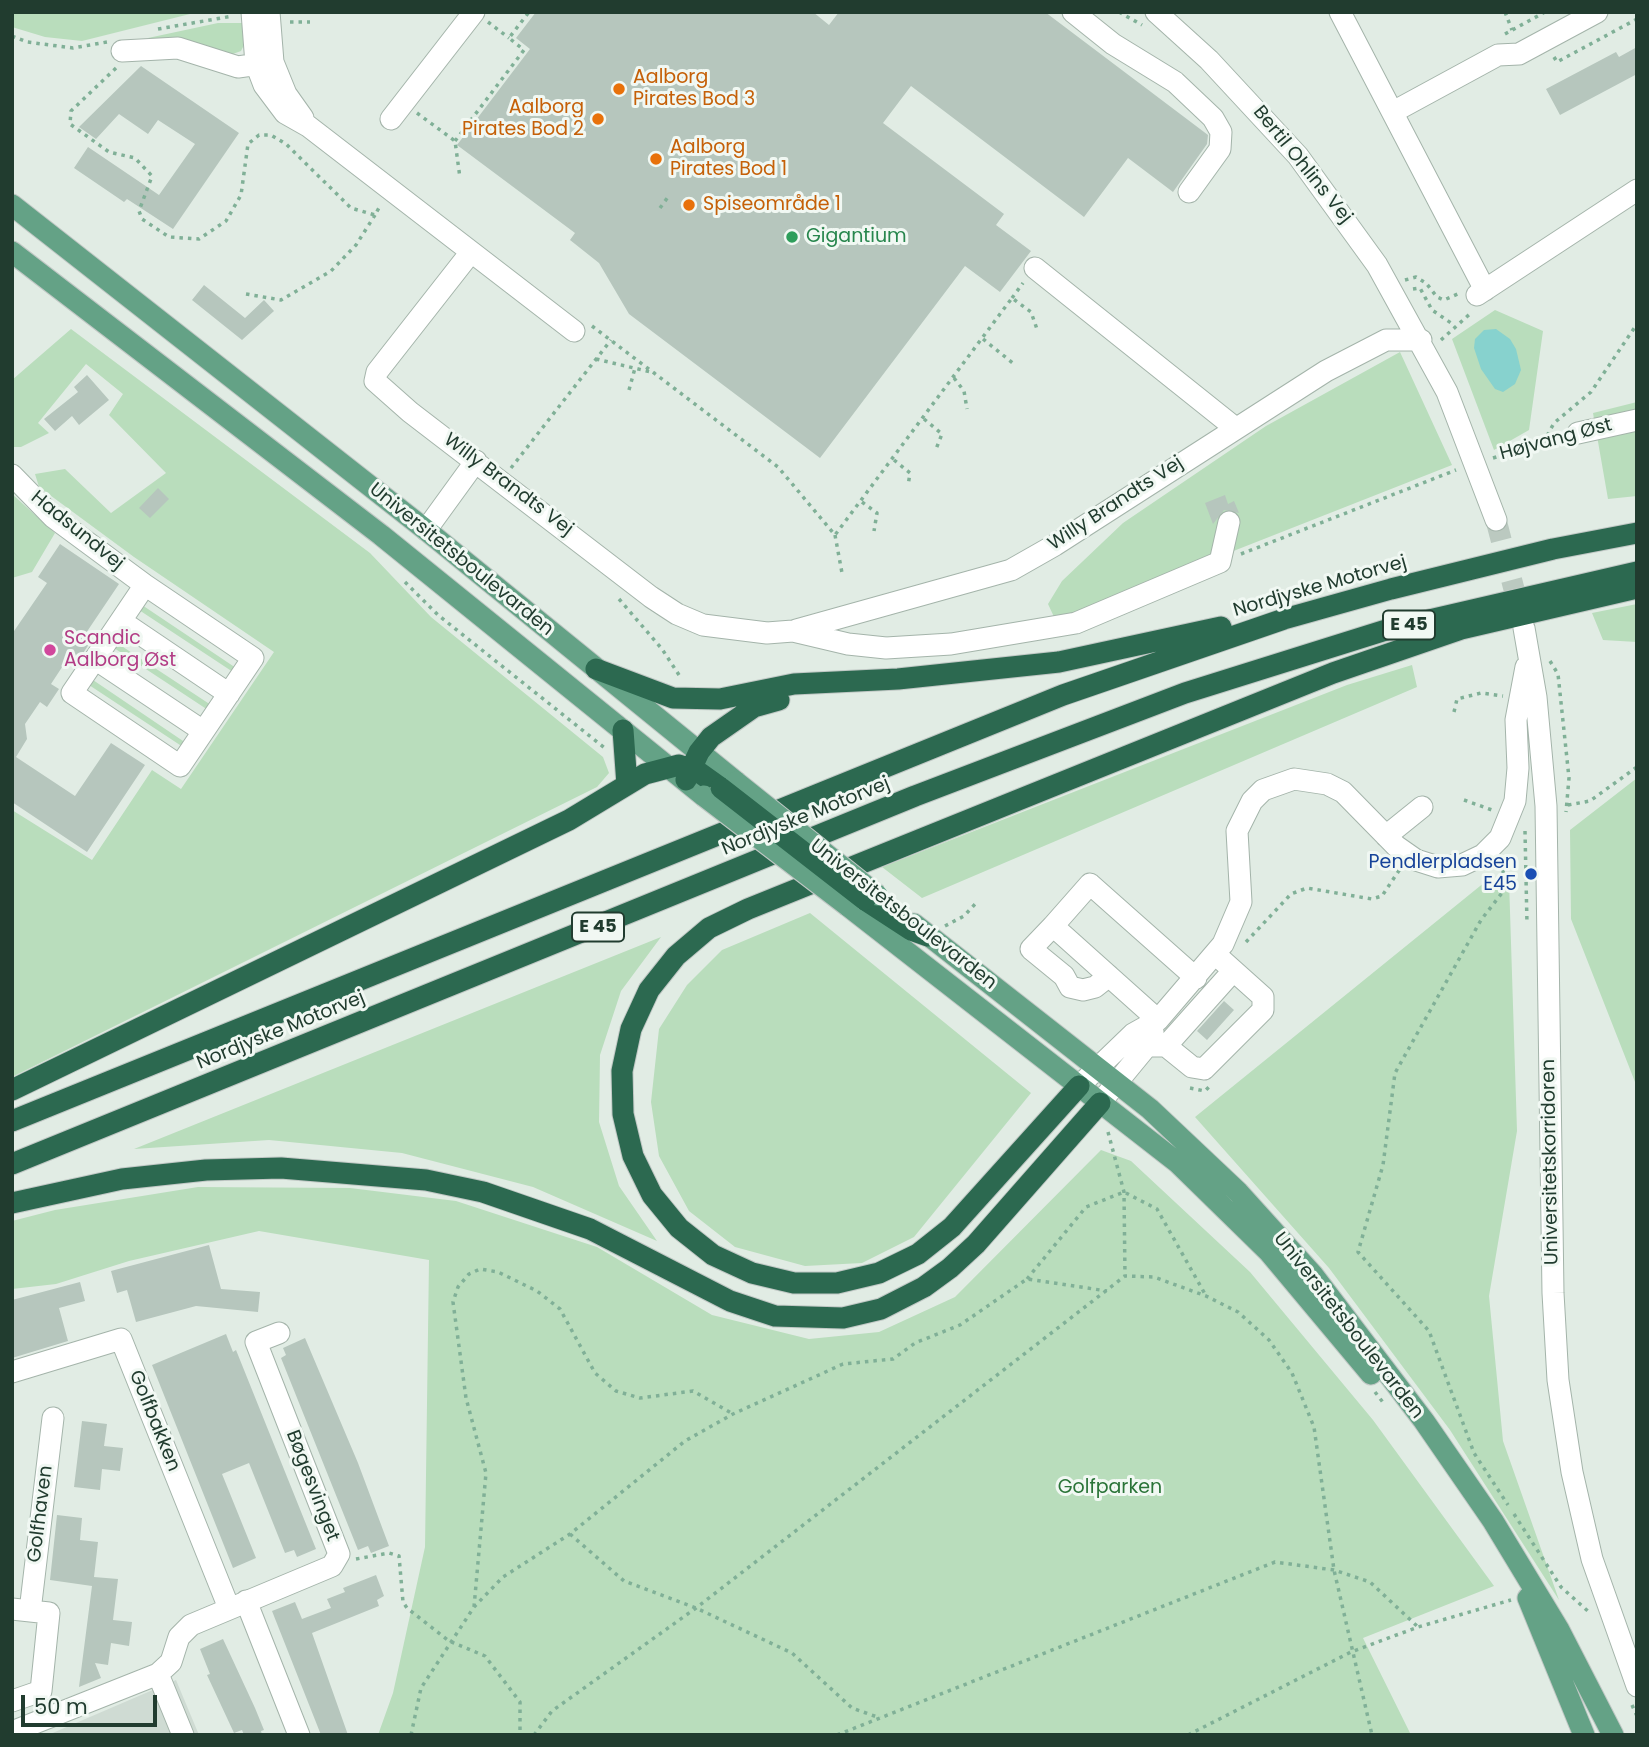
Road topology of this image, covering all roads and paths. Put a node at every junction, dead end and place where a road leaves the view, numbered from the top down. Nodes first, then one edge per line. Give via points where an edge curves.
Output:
1 (252, 12) edge
2 (529, 12) edge
3 (1073, 12) edge
4 (1156, 12) edge
5 (1340, 12) edge
6 (1505, 12) edge
7 (1597, 12) edge
8 (275, 17) edge
9 (481, 17) edge
10 (1637, 19) edge
11 (310, 22) dead end
12 (1512, 30) dead end
13 (509, 38) junction
14 (1545, 41) junction
15 (122, 51) joint
16 (265, 63) junction
17 (416, 112) dead end
18 (1393, 112) junction
19 (391, 119) dead end
20 (455, 141) junction
21 (460, 178) dead end
22 (390, 189) junction
23 (1637, 190) edge
24 (1189, 192) dead end
25 (668, 197) dead end
26 (12, 205) edge
27 (660, 208) dead end
28 (375, 215) junction
29 (12, 251) edge
30 (471, 252) junction
31 (1035, 268) dead end
32 (1403, 281) dead end
33 (1407, 289) dead end
34 (1481, 293) junction
35 (246, 294) dead end
36 (1637, 324) edge
37 (1454, 325) junction
38 (574, 331) dead end
39 (1038, 332) dead end
40 (983, 339) junction
41 (611, 340) dead end
42 (1429, 342) junction
43 (596, 359) dead end
44 (1014, 364) dead end
45 (635, 368) junction
46 (657, 373) junction
47 (954, 378) junction
48 (629, 390) dead end
49 (967, 409) dead end
50 (924, 419) junction
51 (1637, 419) edge
52 (1234, 427) junction
53 (1578, 433) joint
54 (1544, 443) junction
55 (936, 449) dead end
56 (894, 460) junction
57 (476, 461) junction
58 (1476, 462) junction
59 (12, 475) edge
60 (908, 486) dead end
61 (862, 502) junction
62 (1496, 520) tunnel mouth
63 (1229, 523) dead end
64 (426, 530) junction
65 (874, 531) dead end
66 (1637, 533) edge
67 (835, 535) junction
68 (1220, 562) junction
69 (1637, 572) edge
70 (842, 573) dead end
71 (145, 585) junction
72 (1637, 588) edge
73 (1391, 589) junction
74 (121, 621) junction
75 (1524, 628) tunnel mouth
76 (793, 631) junction
77 (1529, 651) junction
78 (95, 659) junction
79 (596, 668) junction
80 (831, 685) junction
81 (1480, 693) dead end
82 (229, 694) junction
83 (1454, 712) dead end
84 (623, 730) junction
85 (204, 731) junction
86 (668, 767) junction
87 (691, 767) junction
88 (1637, 767) edge
89 (626, 785) junction
90 (1568, 805) dead end
91 (1422, 807) dead end
92 (1386, 836) junction
93 (1500, 838) junction
94 (1408, 856) junction
95 (863, 900) junction
96 (977, 902) dead end
97 (1053, 926) junction
98 (928, 936) junction
99 (1243, 945) dead end
100 (1215, 954) junction
101 (1233, 971) junction
102 (1109, 976) junction
103 (1196, 978) junction
104 (1158, 1020) junction
105 (1157, 1046) junction
106 (1099, 1068) junction
107 (1116, 1083) junction
108 (1079, 1086) junction
109 (12, 1090) edge
110 (1100, 1103) junction
111 (12, 1121) edge
112 (12, 1164) edge
113 (1124, 1192) junction
114 (12, 1203) edge
115 (1125, 1276) junction
116 (1027, 1279) junction
117 (1107, 1291) junction
118 (1206, 1296) junction
119 (279, 1333) dead end
120 (12, 1371) edge
121 (1367, 1383) dead end
122 (1392, 1413) dead end
123 (733, 1414) junction
124 (53, 1418) dead end
125 (570, 1534) junction
126 (338, 1554) junction
127 (1334, 1570) junction
128 (1527, 1596) junction
129 (237, 1605) junction
130 (474, 1607) junction
131 (695, 1608) junction
132 (21, 1610) edge
133 (1600, 1622) dead end
134 (1418, 1627) junction
135 (449, 1641) junction
136 (1351, 1652) junction
137 (158, 1674) junction
138 (1637, 1686) edge
139 (12, 1701) edge
140 (880, 1718) junction
141 (1582, 1729) edge
142 (12, 1732) edge
143 (183, 1735) edge
144 (299, 1735) edge
145 (411, 1735) edge
146 (454, 1735) edge
147 (478, 1735) edge
148 (520, 1735) edge
149 (534, 1735) edge
150 (837, 1735) edge
151 (1188, 1735) edge
152 (1372, 1735) edge
153 (1613, 1735) edge

1 - 16 street
2 - 13 path
3 - 24 street via 1113,44 1175,82 1213,118 1221,132 1220,149
4 - 42 street, Bertil Ohlins Vej via 1209,60 1298,156
5 - 18 street
6 - 12 path
7 - 14 street
8 - 11 path
8 - 16 street
9 - 13 path
9 - 19 street
10 - 14 path via 1557,62
13 - 20 path via 524,50
14 - 18 street via 1519,54 1498,55
15 - 16 street via 178,48 230,66
15 - 28 path via 115,69 71,111 69,119 79,133 109,152 135,158 152,176 139,211 149,225 178,240 200,239 218,229 238,203 248,144 259,135 271,135 286,144 342,201
16 - 22 street via 308,126
17 - 20 path
18 - 34 street
20 - 21 path
22 - 28 path
22 - 30 street
23 - 34 street
25 - 27 path
26 - 64 main road, Universitetsboulevarden
28 - 35 path via 356,245 331,271 281,300
29 - 84 main road, Universitetsboulevarden via 381,535
30 - 38 street
30 - 57 street, Willy Brandts Vej via 377,372 375,381
31 - 52 street
32 - 34 path via 1416,277 1444,300 1462,292
33 - 37 path via 1420,288 1432,310
34 - 37 path via 1475,310
36 - 54 path via 1591,392 1554,423
37 - 42 path
39 - 40 path via 1031,312 1012,298
40 - 44 path
40 - 47 path
41 - 46 path
42 - 52 street, Willy Brandts Vej via 1390,340 1370,347
42 - 58 street
43 - 45 path
45 - 46 path
45 - 48 path
46 - 67 path via 778,467
47 - 49 path via 964,391
47 - 50 path
50 - 55 path via 942,433
50 - 56 path
51 - 53 street, Højvang Øst
52 - 76 street, Willy Brandts Vej via 1010,570
53 - 54 path, Højvang Øst
54 - 58 path, Højvang Øst
56 - 60 path via 909,473
56 - 61 path
57 - 64 street
57 - 76 street, Willy Brandts Vej via 677,614 732,630
58 - 62 street
58 - 68 path, Højvang Øst
59 - 71 street, Hadsundvej via 53,517
61 - 65 path via 877,513
61 - 67 path
63 - 68 street
64 - 79 main road, Universitetsboulevarden
66 - 73 highway, Nordjyske Motorvej / E 45
67 - 70 path
68 - 76 street, Willy Brandts Vej via 1076,623 951,644 886,648
69 - 112 highway, Nordjyske Motorvej / E 45 via 1386,630 1185,693 915,796
71 - 74 street
71 - 82 street, Hadsundvej via 253,658
72 - 108 highway via 1461,629 1333,673 748,909 709,928 676,956 649,990 631,1029 622,1071 623,1114 633,1156 652,1195 713,1255 752,1273 794,1283 837,1283 879,1273 918,1254 944,1234
73 - 80 highway via 1059,662
73 - 111 highway, Nordjyske Motorvej / E 45 via 1271,623 1063,695
74 - 78 street
74 - 82 street
75 - 77 street, Universitetskorridoren
77 - 93 street via 1516,720 1515,801
77 - 138 street, Universitetskorridoren via 1546,806 1558,1380 1592,1559
78 - 85 street
78 - 85 street via 72,694 180,766
79 - 80 highway via 653,692 693,700 794,684
79 - 87 main road, Universitetsboulevarden
80 - 87 highway via 754,706 726,725
81 - 83 path via 1457,699
82 - 85 street
84 - 86 main road, Universitetsboulevarden
84 - 89 highway
86 - 87 highway
86 - 89 highway
87 - 95 highway, bridge
88 - 90 path via 1590,801
89 - 109 highway via 569,820
91 - 92 street
92 - 94 street
92 - 100 street via 1343,792 1327,784 1294,779 1264,790 1252,801 1237,831 1241,902
93 - 94 street via 1483,855 1462,865 1438,867
93 - 133 path via 1505,889 1481,920 1395,1073 1383,1166 1358,1252 1429,1331 1474,1453 1561,1587
94 - 99 path via 1382,896 1351,897 1307,888 1292,894
95 - 98 highway
95 - 108 main road, Universitetsboulevarden
96 - 98 path via 964,916
97 - 102 street
97 - 102 street via 1031,949 1064,976 1070,987 1095,987
97 - 103 street via 1090,884
98 - 106 main road, Universitetsboulevarden
100 - 101 street
100 - 103 street
101 - 105 street
101 - 105 street via 1263,997 1261,1013 1204,1069
102 - 104 street
103 - 104 street
104 - 105 street
104 - 106 street via 1133,1034
105 - 107 street
106 - 107 main road, Universitetsboulevarden
106 - 108 street
107 - 110 street
107 - 153 main road, Universitetsboulevarden via 1238,1192 1341,1310 1493,1521 1559,1630
108 - 110 main road, Universitetsboulevarden
110 - 113 path
110 - 114 highway via 950,1268 881,1309 843,1318 775,1316 741,1305 590,1229 483,1192 426,1180 281,1168 206,1170 122,1180
110 - 128 main road, Universitetsboulevarden via 1223,1205 1328,1319 1414,1429
113 - 115 path
113 - 116 path via 1086,1207
113 - 118 path via 1157,1209
115 - 117 path
115 - 118 path via 1154,1278
116 - 117 path
116 - 123 path via 961,1325 915,1343 893,1359 843,1364
117 - 131 path
118 - 127 path via 1238,1312 1269,1340 1292,1373 1314,1427
119 - 126 street, Bøgesvinget via 256,1342
120 - 129 street, Golfbakken via 121,1339
121 - 122 path
123 - 125 path via 685,1441
123 - 130 path via 693,1391 640,1398 616,1391 595,1373 560,1309 537,1290 498,1272 480,1269 469,1274 453,1302 466,1398 486,1473
124 - 132 street, Golfhaven
125 - 130 path via 503,1577
125 - 131 path via 624,1581
126 - 129 street, Bøgesvinget via 332,1566
126 - 135 path via 356,1559 389,1553 399,1556 403,1602
127 - 134 path via 1370,1582
127 - 136 path
127 - 140 path via 1275,1562
128 - 134 path
128 - 141 main road, Universitetsboulevarden
129 - 137 street, Bøgesvinget via 191,1625 179,1637 171,1662
129 - 144 street
130 - 135 path
131 - 140 path via 792,1653 852,1708
131 - 149 path via 552,1712
132 - 139 street, Golfhaven via 49,1613 41,1691
134 - 136 path
135 - 145 path via 421,1688
135 - 148 path via 485,1656 506,1680 520,1702
136 - 151 path
136 - 152 path
137 - 142 street
137 - 143 street
140 - 150 path
146 - 147 path

